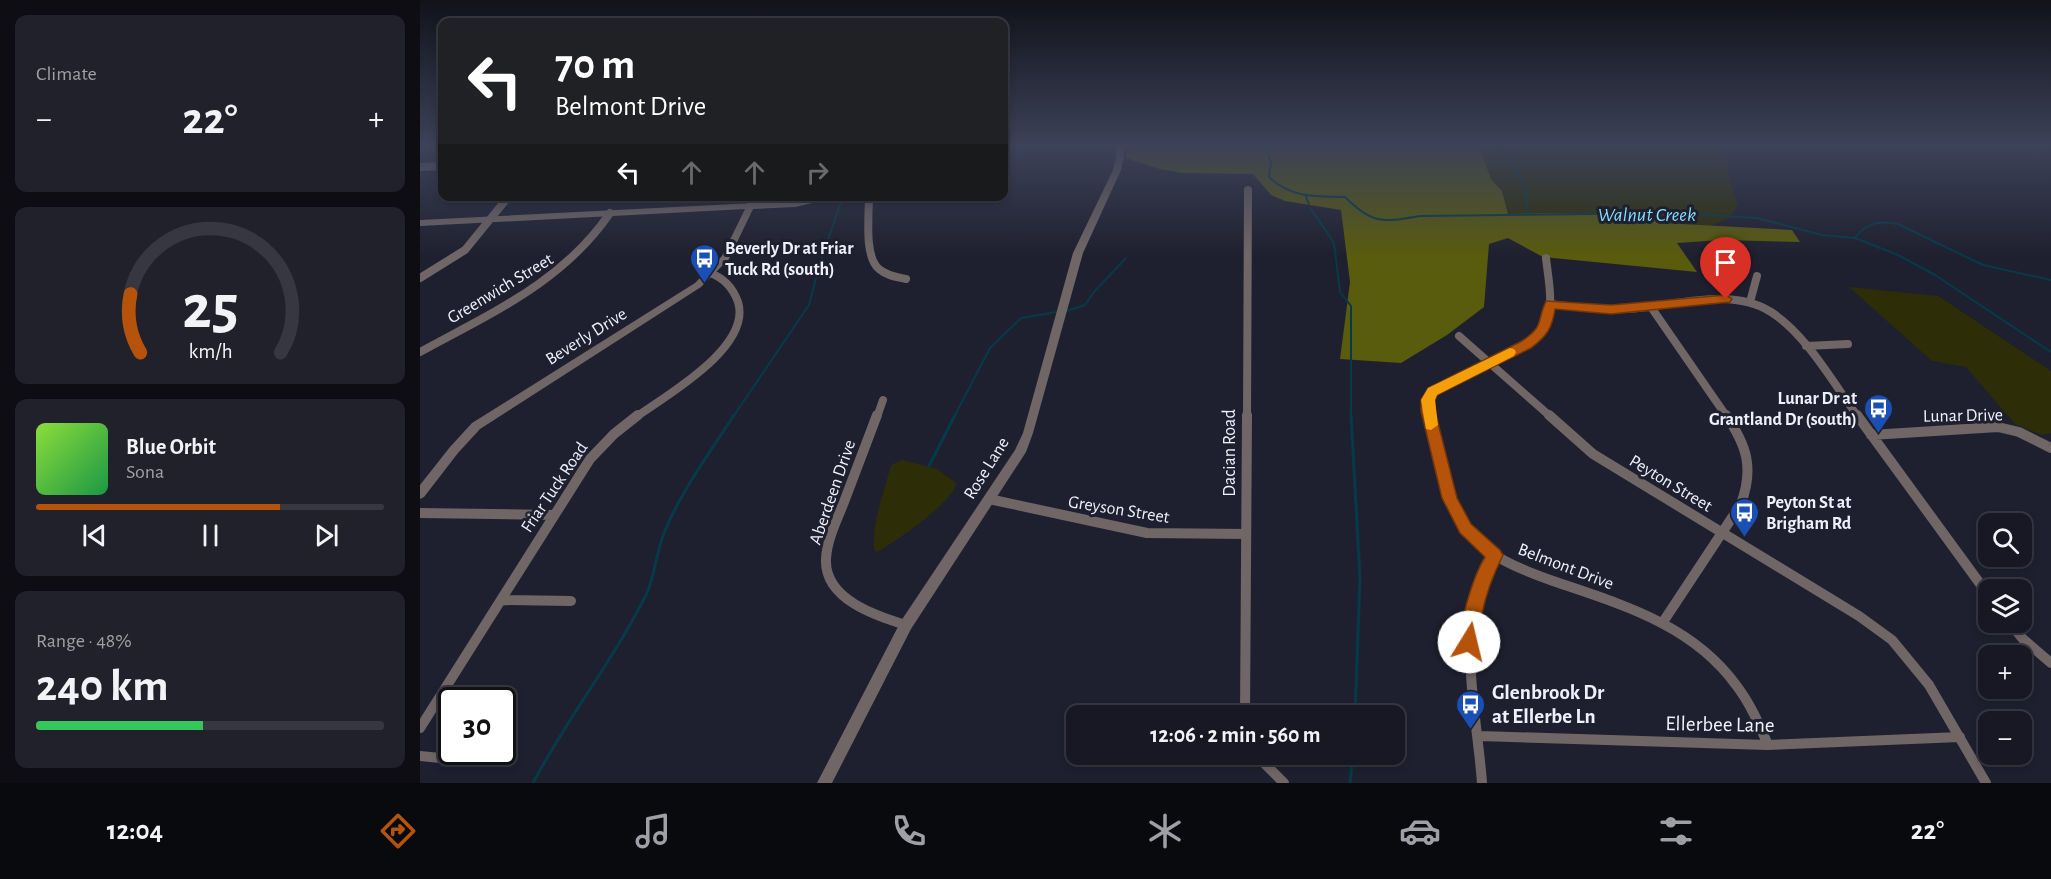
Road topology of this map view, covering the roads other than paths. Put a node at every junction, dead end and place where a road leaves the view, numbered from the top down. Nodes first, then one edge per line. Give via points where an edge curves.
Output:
1 (1111, 183) edge
2 (1248, 190) dead end
3 (505, 201) edge
4 (752, 201) edge
5 (816, 201) edge
6 (869, 201) edge
7 (750, 207) junction
8 (610, 213) junction
9 (491, 219) junction
10 (420, 223) edge
11 (1546, 258) dead end
12 (711, 273) junction
13 (1756, 276) dead end
14 (420, 278) edge
15 (906, 279) dead end
16 (1750, 302) junction
17 (1550, 304) junction
18 (1651, 307) junction
19 (1459, 336) dead end
20 (1848, 344) dead end
21 (1806, 346) junction
22 (420, 352) edge
23 (1488, 363) junction
24 (883, 399) dead end
25 (1871, 435) junction
26 (2051, 448) edge
27 (420, 494) edge
28 (989, 499) junction
29 (420, 513) edge
30 (553, 515) junction
31 (1721, 532) junction
32 (1246, 534) junction
33 (1495, 555) junction
34 (1978, 581) edge
35 (501, 600) junction
36 (571, 601) dead end
37 (1663, 622) junction
38 (906, 625) junction
39 (2018, 633) edge
40 (2051, 663) edge
41 (1245, 705) edge
42 (420, 728) edge
43 (1480, 736) junction
44 (1960, 737) junction
45 (1768, 745) junction
46 (420, 756) edge
47 (438, 758) edge
48 (1267, 765) edge
49 (824, 783) edge
50 (1284, 783) edge
51 (1482, 783) edge
52 (1986, 783) edge

1 - 28 street, Rose Lane via 1078,253 1028,433
2 - 32 street, Dacian Road
3 - 9 street
4 - 7 street, Beverly Drive
5 - 7 street
6 - 15 street via 871,256 888,275
7 - 8 street
7 - 12 street, Beverly Drive via 726,257
8 - 9 street
8 - 22 street, Greenwich Street via 588,245 553,275
9 - 10 street
9 - 14 street via 465,250
11 - 17 street, Belmont Drive
12 - 27 street, Beverly Drive via 476,426
12 - 30 street, Friar Tuck Road via 732,288 740,305 739,319 723,350 605,441
13 - 16 street
16 - 18 street via 1726,299
16 - 21 street via 1781,317
17 - 18 street via 1600,309
17 - 23 street, Belmont Drive via 1540,335
18 - 31 street via 1739,435 1748,460 1747,487 1741,504
19 - 23 street, Peyton Street
20 - 21 street
21 - 25 street
23 - 31 street, Peyton Street via 1593,454
23 - 33 street, Belmont Drive via 1432,391 1428,411 1450,498 1465,529
24 - 38 street, Aberdeen Drive via 836,524 826,565 834,584 852,603 878,617
25 - 26 street, Lunar Drive via 1998,427 2019,432
25 - 34 street
28 - 32 street, Greyson Street via 1147,533
28 - 38 street, Rose Lane
29 - 30 street
30 - 35 street, Friar Tuck Road
31 - 37 street
31 - 44 street, Peyton Street via 1892,640 1929,685
32 - 41 street, Dacian Road
33 - 37 street, Belmont Drive
33 - 43 street via 1484,572 1469,642
35 - 36 street
35 - 42 street, Friar Tuck Road
37 - 45 street, Belmont Drive via 1682,632 1731,678
38 - 49 street, Rose Lane
39 - 40 street
43 - 45 street, Ellerbee Lane
43 - 51 street
44 - 45 street, Ellerbee Lane
44 - 52 street, Peyton Street
46 - 47 street
48 - 50 street

